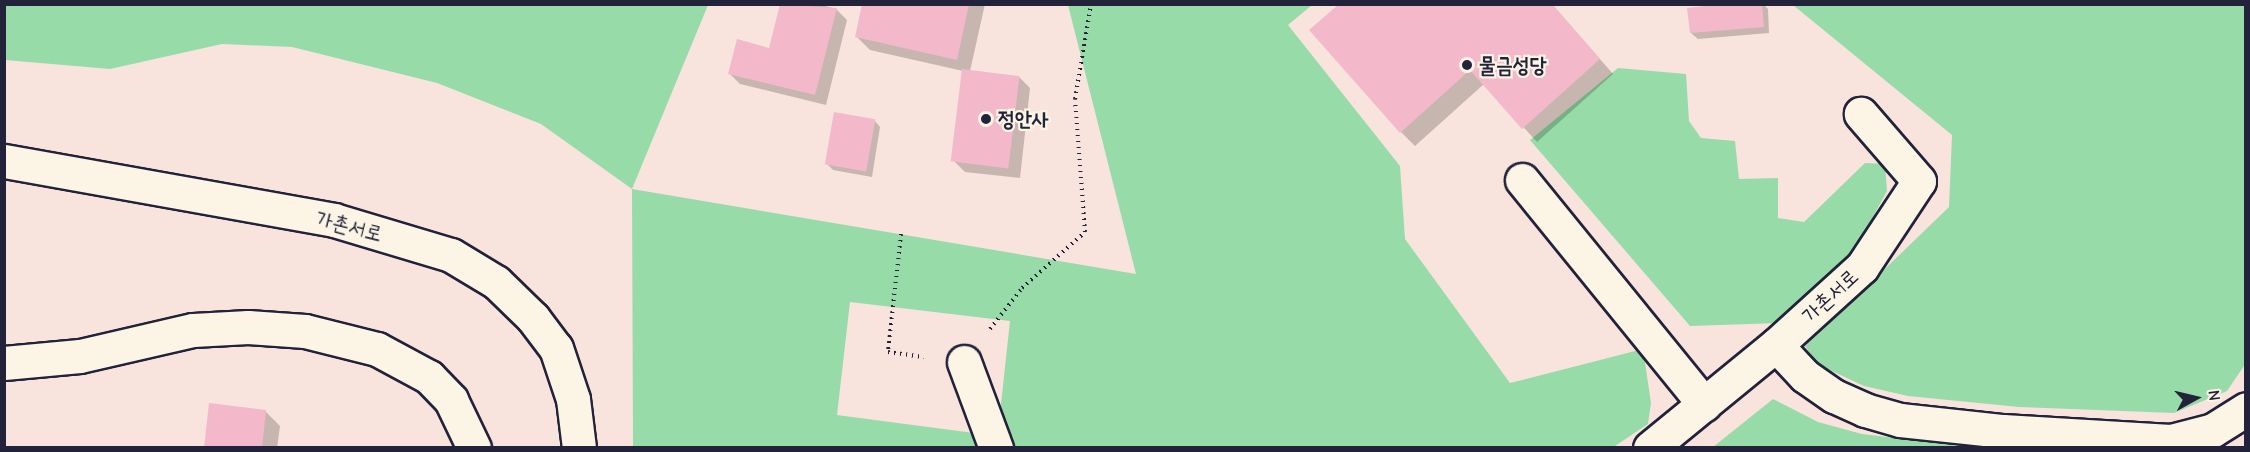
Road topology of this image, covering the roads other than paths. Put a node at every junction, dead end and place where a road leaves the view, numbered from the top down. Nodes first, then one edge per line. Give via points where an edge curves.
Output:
1 (1862, 114) dead end
2 (4, 161) edge
3 (1522, 180) dead end
4 (1776, 345) junction
5 (964, 362) road end
6 (4, 363) edge
7 (1704, 404) junction
8 (2246, 410) edge
9 (474, 447) edge
10 (579, 447) edge
11 (996, 447) edge
12 (1650, 447) edge

1 - 4 street, 가촌서로 via 1919,181 1862,267
2 - 10 street, 가촌서로 via 334,220 451,255 496,282 533,318 556,348 573,399
3 - 7 street
4 - 7 street, 가촌서로
4 - 8 street via 1805,376 1834,396 1865,411 1900,420 2003,431 2171,441 2212,430
5 - 11 street
6 - 9 street via 80,356 193,330 248,327 305,331 377,349 429,377 451,400
7 - 12 street, 가촌서로

